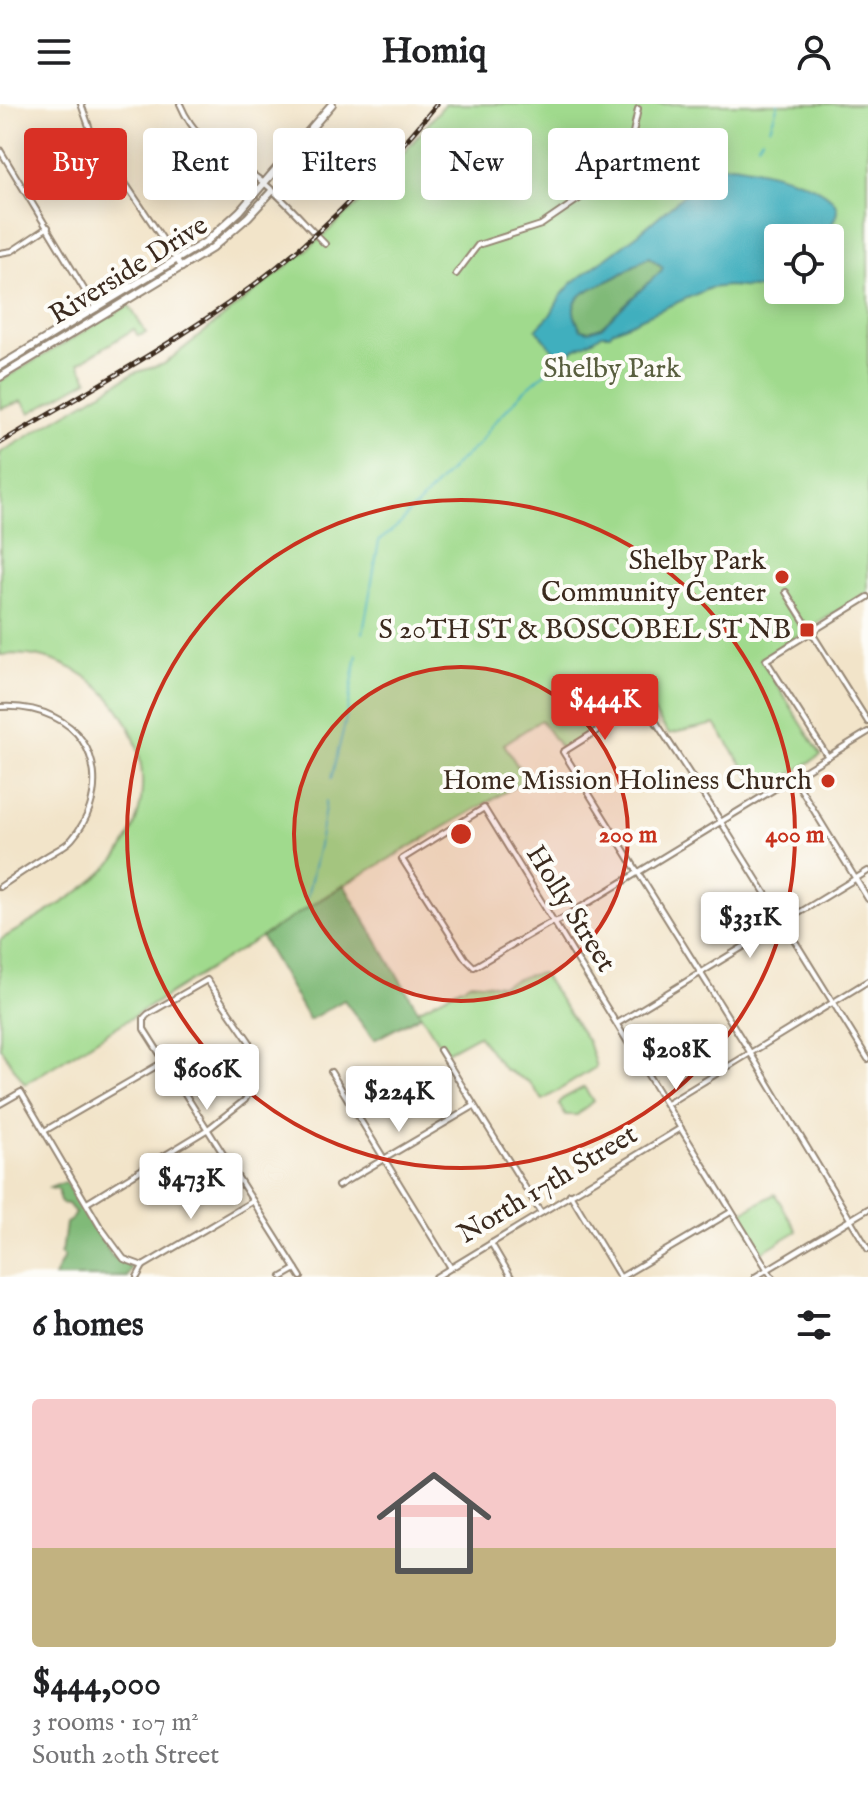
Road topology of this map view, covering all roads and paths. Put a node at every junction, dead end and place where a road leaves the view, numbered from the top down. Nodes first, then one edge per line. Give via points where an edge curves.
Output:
1 (81, 104) edge
2 (180, 104) edge
3 (332, 104) edge
4 (638, 109) dead end
5 (0, 150) edge
6 (265, 184) junction
7 (272, 191) junction
8 (48, 227) junction
9 (325, 244) dead end
10 (0, 253) edge
11 (176, 259) junction
12 (182, 268) junction
13 (456, 274) dead end
14 (96, 308) junction
15 (100, 317) junction
16 (0, 366) edge
17 (0, 377) edge
18 (786, 592) dead end
19 (868, 597) edge
20 (812, 632) junction
21 (0, 707) edge
22 (868, 722) edge
23 (868, 732) edge
24 (828, 757) junction
25 (794, 778) junction
26 (721, 822) junction
27 (868, 871) edge
28 (638, 873) junction
29 (856, 879) junction
30 (0, 887) edge
31 (868, 899) edge
32 (554, 922) junction
33 (784, 922) junction
34 (701, 973) junction
35 (868, 981) edge
36 (834, 1003) junction
37 (618, 1023) junction
38 (440, 1050) dead end
39 (750, 1053) junction
40 (868, 1059) edge
41 (165, 1061) junction
42 (331, 1072) dead end
43 (0, 1104) edge
44 (667, 1104) junction
45 (474, 1106) junction
46 (681, 1128) junction
47 (208, 1129) junction
48 (45, 1131) junction
49 (384, 1159) junction
50 (338, 1186) dead end
51 (570, 1194) junction
52 (253, 1201) junction
53 (87, 1203) junction
54 (868, 1209) edge
55 (731, 1212) junction
56 (541, 1213) junction
57 (850, 1220) junction
58 (491, 1243) junction
59 (868, 1249) edge
60 (143, 1266) junction
61 (451, 1268) junction
62 (296, 1269) junction
63 (767, 1269) junction
64 (137, 1277) edge
65 (282, 1277) edge
66 (301, 1277) edge
67 (436, 1277) edge
68 (511, 1277) edge
69 (620, 1277) edge
70 (755, 1277) edge
71 (772, 1277) edge

1 - 11 street via 91,132
2 - 6 street via 201,139
3 - 6 street, Riverside Drive
4 - 13 street via 628,157 614,175 541,225 478,245
5 - 8 street
6 - 7 street
6 - 11 street, Riverside Drive via 223,228
7 - 9 street
7 - 12 street, Riverside Drive via 235,229
8 - 10 street
8 - 14 street
11 - 12 street
11 - 14 street, Riverside Drive
12 - 15 street, Riverside Drive
14 - 15 street
14 - 16 street, Riverside Drive
15 - 17 street, Riverside Drive
18 - 20 street
19 - 20 street
20 - 22 street
20 - 24 street via 766,660
21 - 30 street via 57,718 81,740 95,770 90,810 70,842
23 - 24 street
24 - 25 street
25 - 26 street
25 - 29 street
26 - 28 street
26 - 28 street via 652,716 643,707 634,708 563,752
26 - 33 street
27 - 29 street
28 - 32 street
28 - 34 street
29 - 31 street
29 - 33 street
32 - 32 street, Holly Street via 484,808 402,859 474,967
32 - 37 street, Holly Street
33 - 34 street
33 - 36 street
34 - 37 street
34 - 39 street
35 - 36 street
36 - 39 street
36 - 40 street
37 - 44 street, Holly Street
38 - 45 street
39 - 44 street
39 - 57 street
41 - 47 street
41 - 47 street via 144,1029 144,1019 207,980 249,1041 252,1086 245,1100
41 - 48 street
42 - 49 street
43 - 48 street via 21,1092
44 - 46 street, Holly Street
45 - 49 street
45 - 56 street
46 - 51 street, North 17th Street
46 - 55 street, Holly Street
47 - 52 street
47 - 53 street
48 - 53 street
49 - 50 street
49 - 61 street
51 - 56 street, North 17th Street
51 - 69 street
52 - 60 street
52 - 62 street
53 - 60 street via 124,1259
54 - 57 street
55 - 63 street, Holly Street
55 - 69 street
56 - 58 street, North 17th Street
57 - 59 street
57 - 63 street
58 - 61 street, North 17th Street
58 - 68 street
60 - 64 street
61 - 67 street, North 17th Street
62 - 65 street
62 - 66 street
63 - 70 street
63 - 71 street, Holly Street

